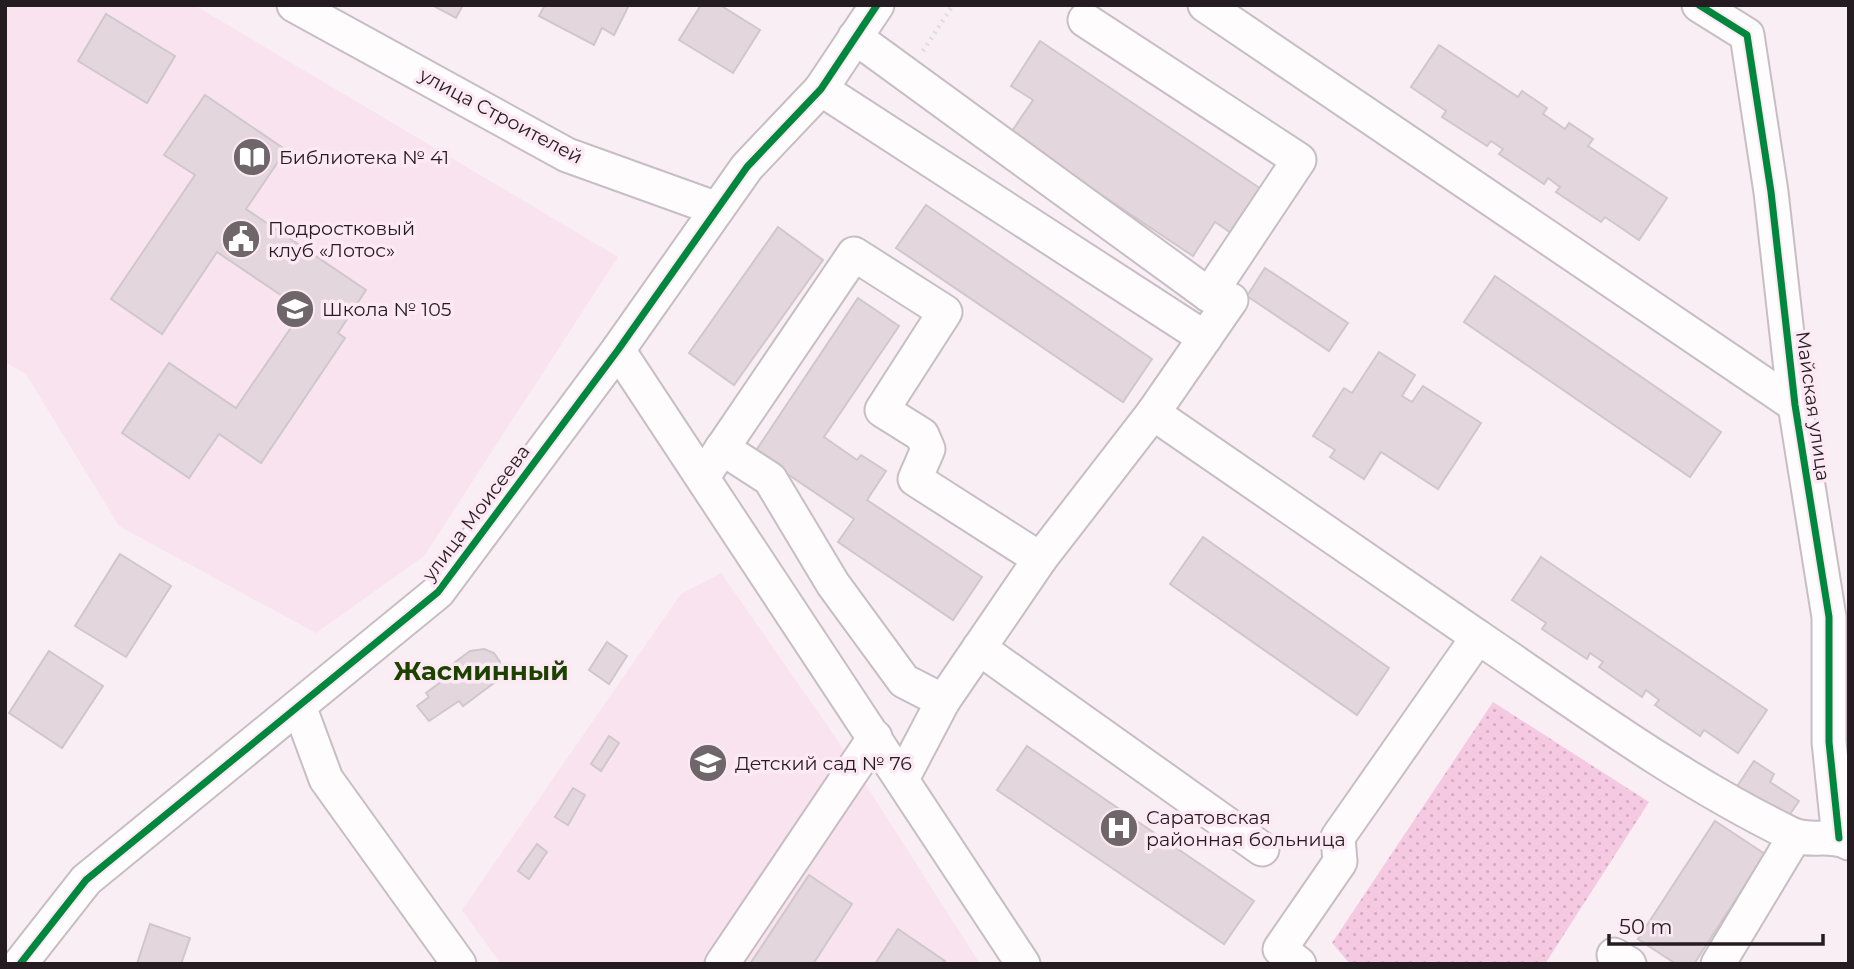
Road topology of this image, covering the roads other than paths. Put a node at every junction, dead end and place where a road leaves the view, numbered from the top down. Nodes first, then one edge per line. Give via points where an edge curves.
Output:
1 (294, 5) edge
2 (877, 5) edge
3 (1205, 5) edge
4 (1699, 5) edge
5 (1085, 20) dead end
6 (855, 37) junction
7 (821, 89) junction
8 (717, 209) junction
9 (1209, 295) junction
10 (1205, 338) junction
11 (618, 350) junction
12 (1795, 405) junction
13 (1153, 412) junction
14 (722, 448) junction
15 (704, 475) junction
16 (1040, 559) junction
17 (1478, 637) junction
18 (979, 648) junction
19 (943, 701) junction
20 (299, 706) junction
21 (875, 737) junction
22 (902, 779) junction
23 (1795, 836) junction
24 (1844, 840) edge
25 (1262, 849) dead end
26 (20, 964) edge
27 (459, 964) edge
28 (722, 964) edge
29 (1023, 964) edge
30 (1299, 964) edge
31 (1717, 964) edge

1 - 8 street, улица Строителей via 568,155
2 - 6 street, улица Моисеева
3 - 12 street
4 - 12 street, Майская улица via 1747,35 1771,192
5 - 9 street via 1299,160
6 - 7 street, улица Моисеева
6 - 9 street
7 - 8 street, улица Моисеева via 747,167
7 - 10 street
8 - 11 street, улица Моисеева
9 - 10 street via 1231,300
10 - 13 street
11 - 15 street
11 - 20 street, улица Моисеева via 438,592
12 - 24 street, Майская улица via 1829,617 1829,742
13 - 16 street
13 - 17 street
14 - 15 street
14 - 16 street via 854,254 945,312 882,410 922,435 928,449 915,479
14 - 19 street via 770,479 833,584 904,681
15 - 21 street
16 - 18 street
17 - 23 street via 1671,768
17 - 30 street via 1338,837 1340,862 1280,949
18 - 19 street
18 - 25 street
19 - 22 street
20 - 26 street, улица Моисеева via 86,880
20 - 27 street via 326,779
21 - 22 street
21 - 28 street
22 - 29 street
23 - 24 street
23 - 31 street

